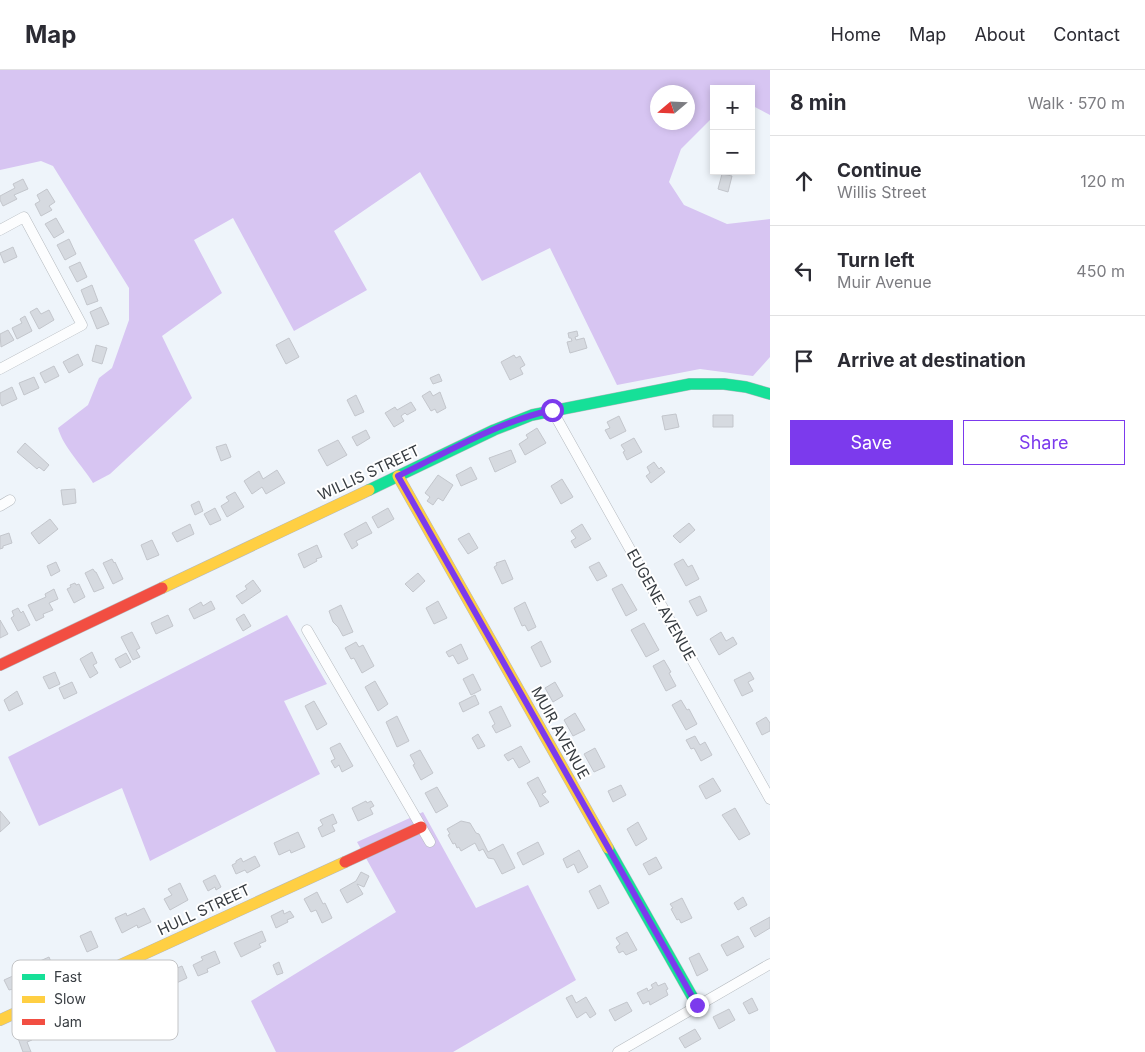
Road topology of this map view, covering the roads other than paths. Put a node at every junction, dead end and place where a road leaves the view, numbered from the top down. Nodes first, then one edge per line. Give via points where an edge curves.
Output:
1 (0, 230) edge
2 (0, 369) edge
3 (770, 394) edge
4 (552, 410) junction
5 (398, 476) junction
6 (10, 500) dead end
7 (0, 506) edge
8 (307, 630) dead end
9 (0, 665) edge
10 (770, 799) edge
11 (421, 826) junction
12 (430, 842) dead end
13 (130, 960) edge
14 (770, 964) edge
15 (697, 1005) junction
16 (12, 1014) edge
17 (0, 1020) edge
18 (618, 1052) edge

1 - 2 street via 24,217 82,326
3 - 4 street, WILLIS STREET via 739,385 700,382
4 - 5 street, WILLIS STREET via 532,414 494,430
4 - 10 street, EUGENE AVENUE
5 - 9 street, WILLIS STREET
5 - 15 street, MUIR AVENUE
6 - 7 street
8 - 11 street
11 - 12 street
11 - 13 street, HULL STREET
14 - 15 street
15 - 18 street
16 - 17 street, HULL STREET

